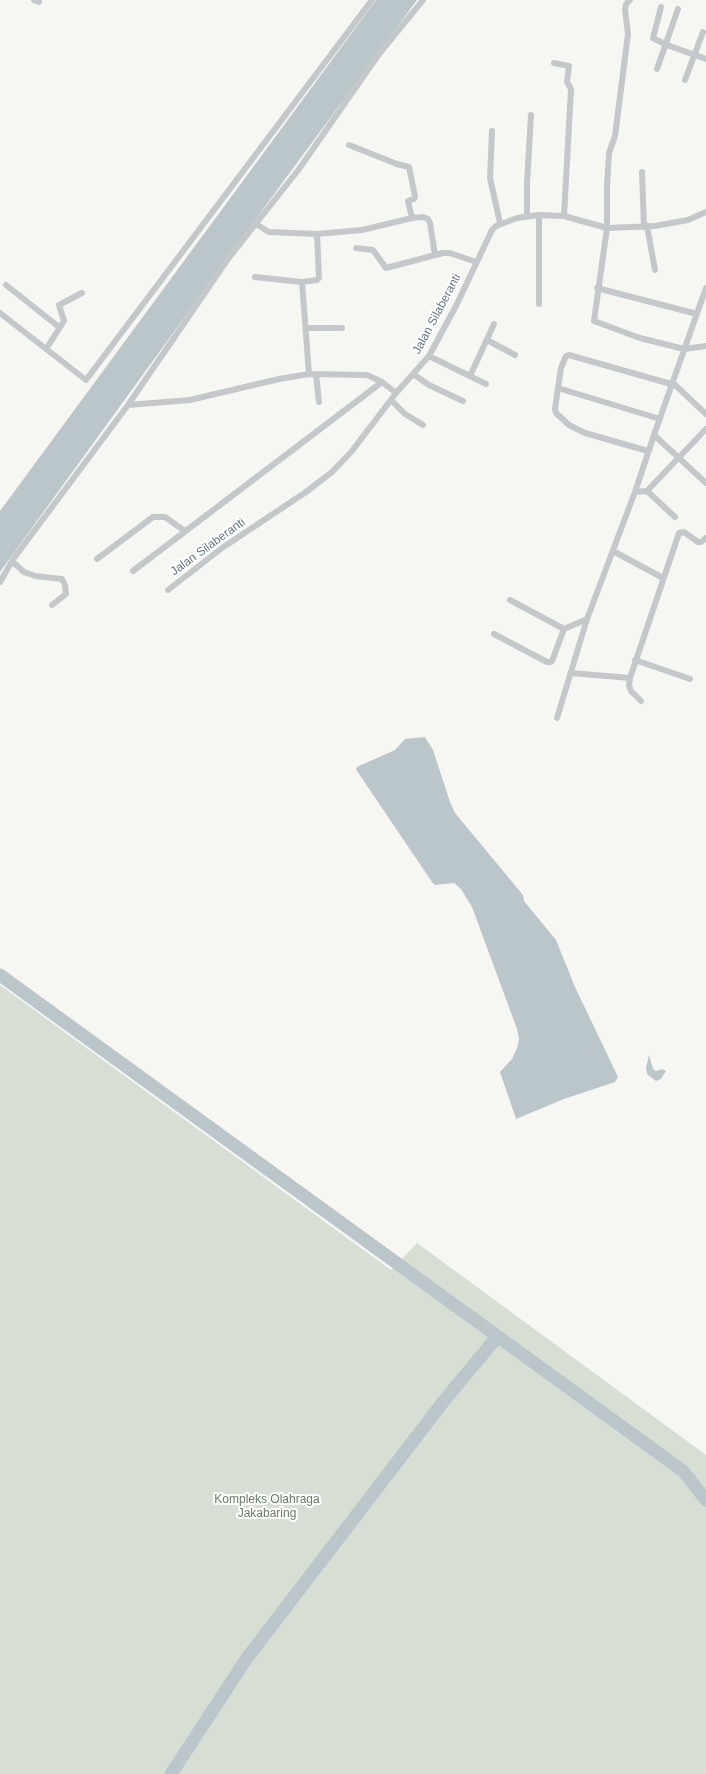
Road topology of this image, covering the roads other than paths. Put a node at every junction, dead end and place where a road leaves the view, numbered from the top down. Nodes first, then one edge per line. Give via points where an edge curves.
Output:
1 (372, 0) edge
2 (423, 0) edge
3 (630, 0) edge
4 (661, 7) dead end
5 (678, 9) dead end
6 (703, 32) dead end
7 (667, 45) junction
8 (696, 55) junction
9 (706, 59) edge
10 (554, 63) dead end
11 (657, 69) dead end
12 (685, 80) dead end
13 (531, 115) dead end
14 (492, 131) dead end
15 (349, 145) dead end
16 (642, 172) dead end
17 (706, 212) edge
18 (539, 216) junction
19 (564, 216) junction
20 (528, 217) junction
21 (412, 218) junction
22 (500, 223) junction
23 (256, 224) junction
24 (646, 226) junction
25 (607, 228) junction
26 (317, 234) junction
27 (356, 248) dead end
28 (435, 255) junction
29 (476, 262) junction
30 (654, 270) dead end
31 (256, 277) dead end
32 (302, 282) junction
33 (6, 285) dead end
34 (597, 288) junction
35 (706, 288) edge
36 (82, 293) dead end
37 (539, 304) dead end
38 (0, 313) edge
39 (697, 314) junction
40 (494, 324) dead end
41 (59, 327) junction
42 (306, 328) junction
43 (342, 328) dead end
44 (487, 340) junction
45 (706, 346) edge
46 (46, 349) junction
47 (684, 349) junction
48 (515, 355) dead end
49 (429, 356) junction
50 (312, 374) junction
51 (413, 374) junction
52 (470, 376) junction
53 (382, 382) junction
54 (672, 383) junction
55 (486, 384) dead end
56 (558, 388) junction
57 (396, 393) junction
58 (390, 400) junction
59 (319, 402) dead end
60 (463, 402) dead end
61 (128, 405) junction
62 (706, 414) edge
63 (660, 418) junction
64 (423, 425) dead end
65 (706, 429) edge
66 (654, 435) junction
67 (648, 452) junction
68 (679, 458) junction
69 (706, 483) edge
70 (647, 490) junction
71 (635, 492) junction
72 (675, 517) dead end
73 (185, 531) junction
74 (706, 538) edge
75 (613, 551) junction
76 (97, 560) dead end
77 (13, 562) junction
78 (134, 571) dead end
79 (663, 578) junction
80 (0, 582) edge
81 (168, 590) dead end
82 (510, 600) dead end
83 (52, 605) dead end
84 (587, 619) junction
85 (564, 629) junction
86 (494, 634) dead end
87 (635, 660) junction
88 (571, 673) junction
89 (630, 678) junction
90 (690, 679) dead end
91 (640, 701) dead end
92 (557, 718) dead end

1 - 46 street via 86,380
2 - 23 street via 380,54
3 - 25 street via 625,10 628,34 619,111 609,153
4 - 7 street via 652,37
5 - 7 street
6 - 8 street
7 - 8 street
7 - 11 street
8 - 9 street
8 - 12 street
10 - 19 street via 569,66 567,82 571,89
13 - 20 street
14 - 22 street via 490,178
15 - 21 street via 409,167 415,196 408,202
16 - 24 street
17 - 24 street via 688,220
18 - 19 street
18 - 20 street
18 - 37 street
19 - 25 street
20 - 22 street
21 - 26 street via 362,230
21 - 28 street via 428,219
22 - 29 street, Jalan Silaberanti via 492,230
23 - 26 street via 269,232
23 - 61 street via 228,259
24 - 25 street
24 - 30 street
25 - 34 street
26 - 32 street via 320,275 317,280
27 - 28 street via 373,250 386,268
28 - 29 street via 450,254
29 - 49 street, Jalan Silaberanti
31 - 32 street
32 - 42 street
33 - 41 street
34 - 39 street
34 - 47 street via 594,321 640,338
35 - 39 street
36 - 41 street via 59,305 64,320
38 - 46 street
39 - 47 street
40 - 44 street
41 - 46 street
42 - 43 street
42 - 50 street
44 - 48 street
44 - 52 street
45 - 47 street
47 - 54 street
49 - 51 street, Jalan Silaberanti
49 - 52 street
50 - 53 street via 367,375
50 - 59 street
50 - 61 street via 190,400
51 - 57 street, Jalan Silaberanti
51 - 60 street
52 - 55 street
53 - 57 street
53 - 73 street
54 - 56 street via 570,355 566,356
54 - 62 street
54 - 63 street
56 - 63 street
56 - 67 street via 556,413 569,425 585,433
57 - 58 street, Jalan Silaberanti
58 - 64 street via 405,414
58 - 81 street, Jalan Silaberanti via 352,451 332,472 222,548
61 - 77 street
63 - 66 street
65 - 68 street
66 - 67 street
66 - 68 street
67 - 71 street
68 - 69 street
68 - 70 street
70 - 71 street
70 - 72 street
71 - 75 street
73 - 76 street via 165,517 153,517
73 - 78 street
74 - 79 street via 698,542 684,532 679,533
75 - 79 street
75 - 84 street
77 - 80 street
77 - 83 street via 24,572 62,580 66,585 66,594
79 - 87 street
82 - 85 street
84 - 85 street
84 - 88 street
85 - 86 street via 550,662
87 - 89 street
87 - 90 street
88 - 89 street
88 - 92 street
89 - 91 street via 631,691

